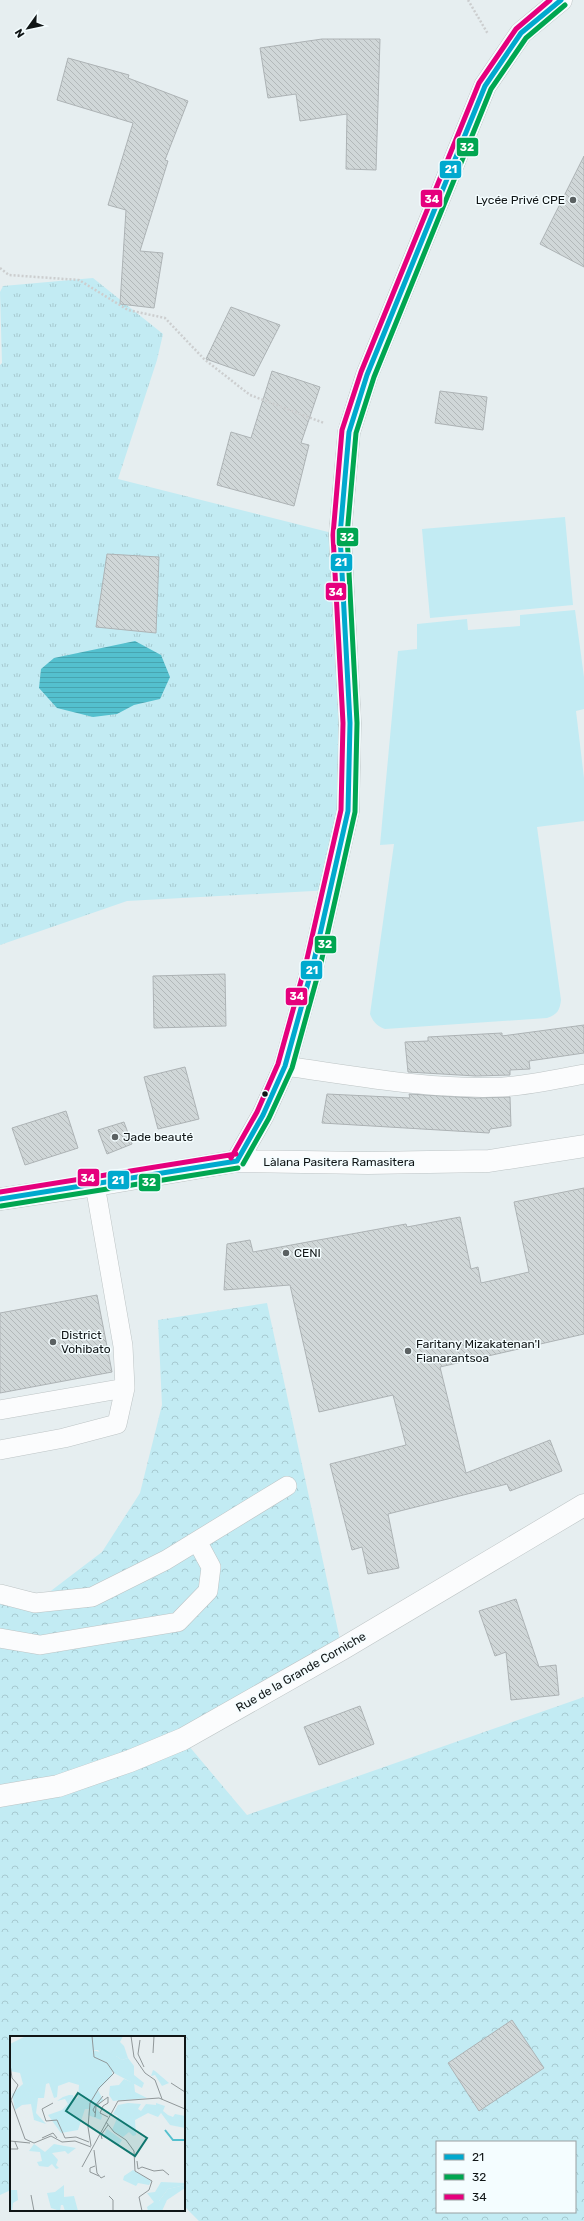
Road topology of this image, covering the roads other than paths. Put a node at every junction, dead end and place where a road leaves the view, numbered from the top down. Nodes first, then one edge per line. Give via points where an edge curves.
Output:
1 (561, 0) edge
2 (285, 1066) junction
3 (584, 1074) edge
4 (584, 1146) edge
5 (237, 1161) junction
6 (95, 1185) junction
7 (0, 1199) edge
8 (125, 1388) junction
9 (0, 1410) edge
10 (0, 1450) edge
11 (287, 1486) dead end
12 (584, 1505) edge
13 (197, 1541) junction
14 (0, 1594) edge
15 (0, 1638) edge
16 (0, 1796) edge

1 - 2 street via 521,34 485,86 367,375 349,432 340,535 350,723 348,811 313,965
2 - 3 lane via 412,1084 501,1087
2 - 5 street via 263,1115
4 - 5 street, Làlana Pasitera Ramasitera via 489,1161
5 - 6 street, Làlana Pasitera Ramasitera
6 - 7 street, Làlana Pasitera Ramasitera
6 - 8 lane via 123,1346
8 - 9 lane
8 - 10 lane via 117,1424 64,1438
11 - 13 lane
12 - 16 street, Rue de la Grande Corniche via 342,1649 182,1739 130,1762 58,1786
13 - 14 lane via 166,1560 92,1597 35,1603
13 - 15 lane via 211,1567 208,1591 178,1622 40,1645

